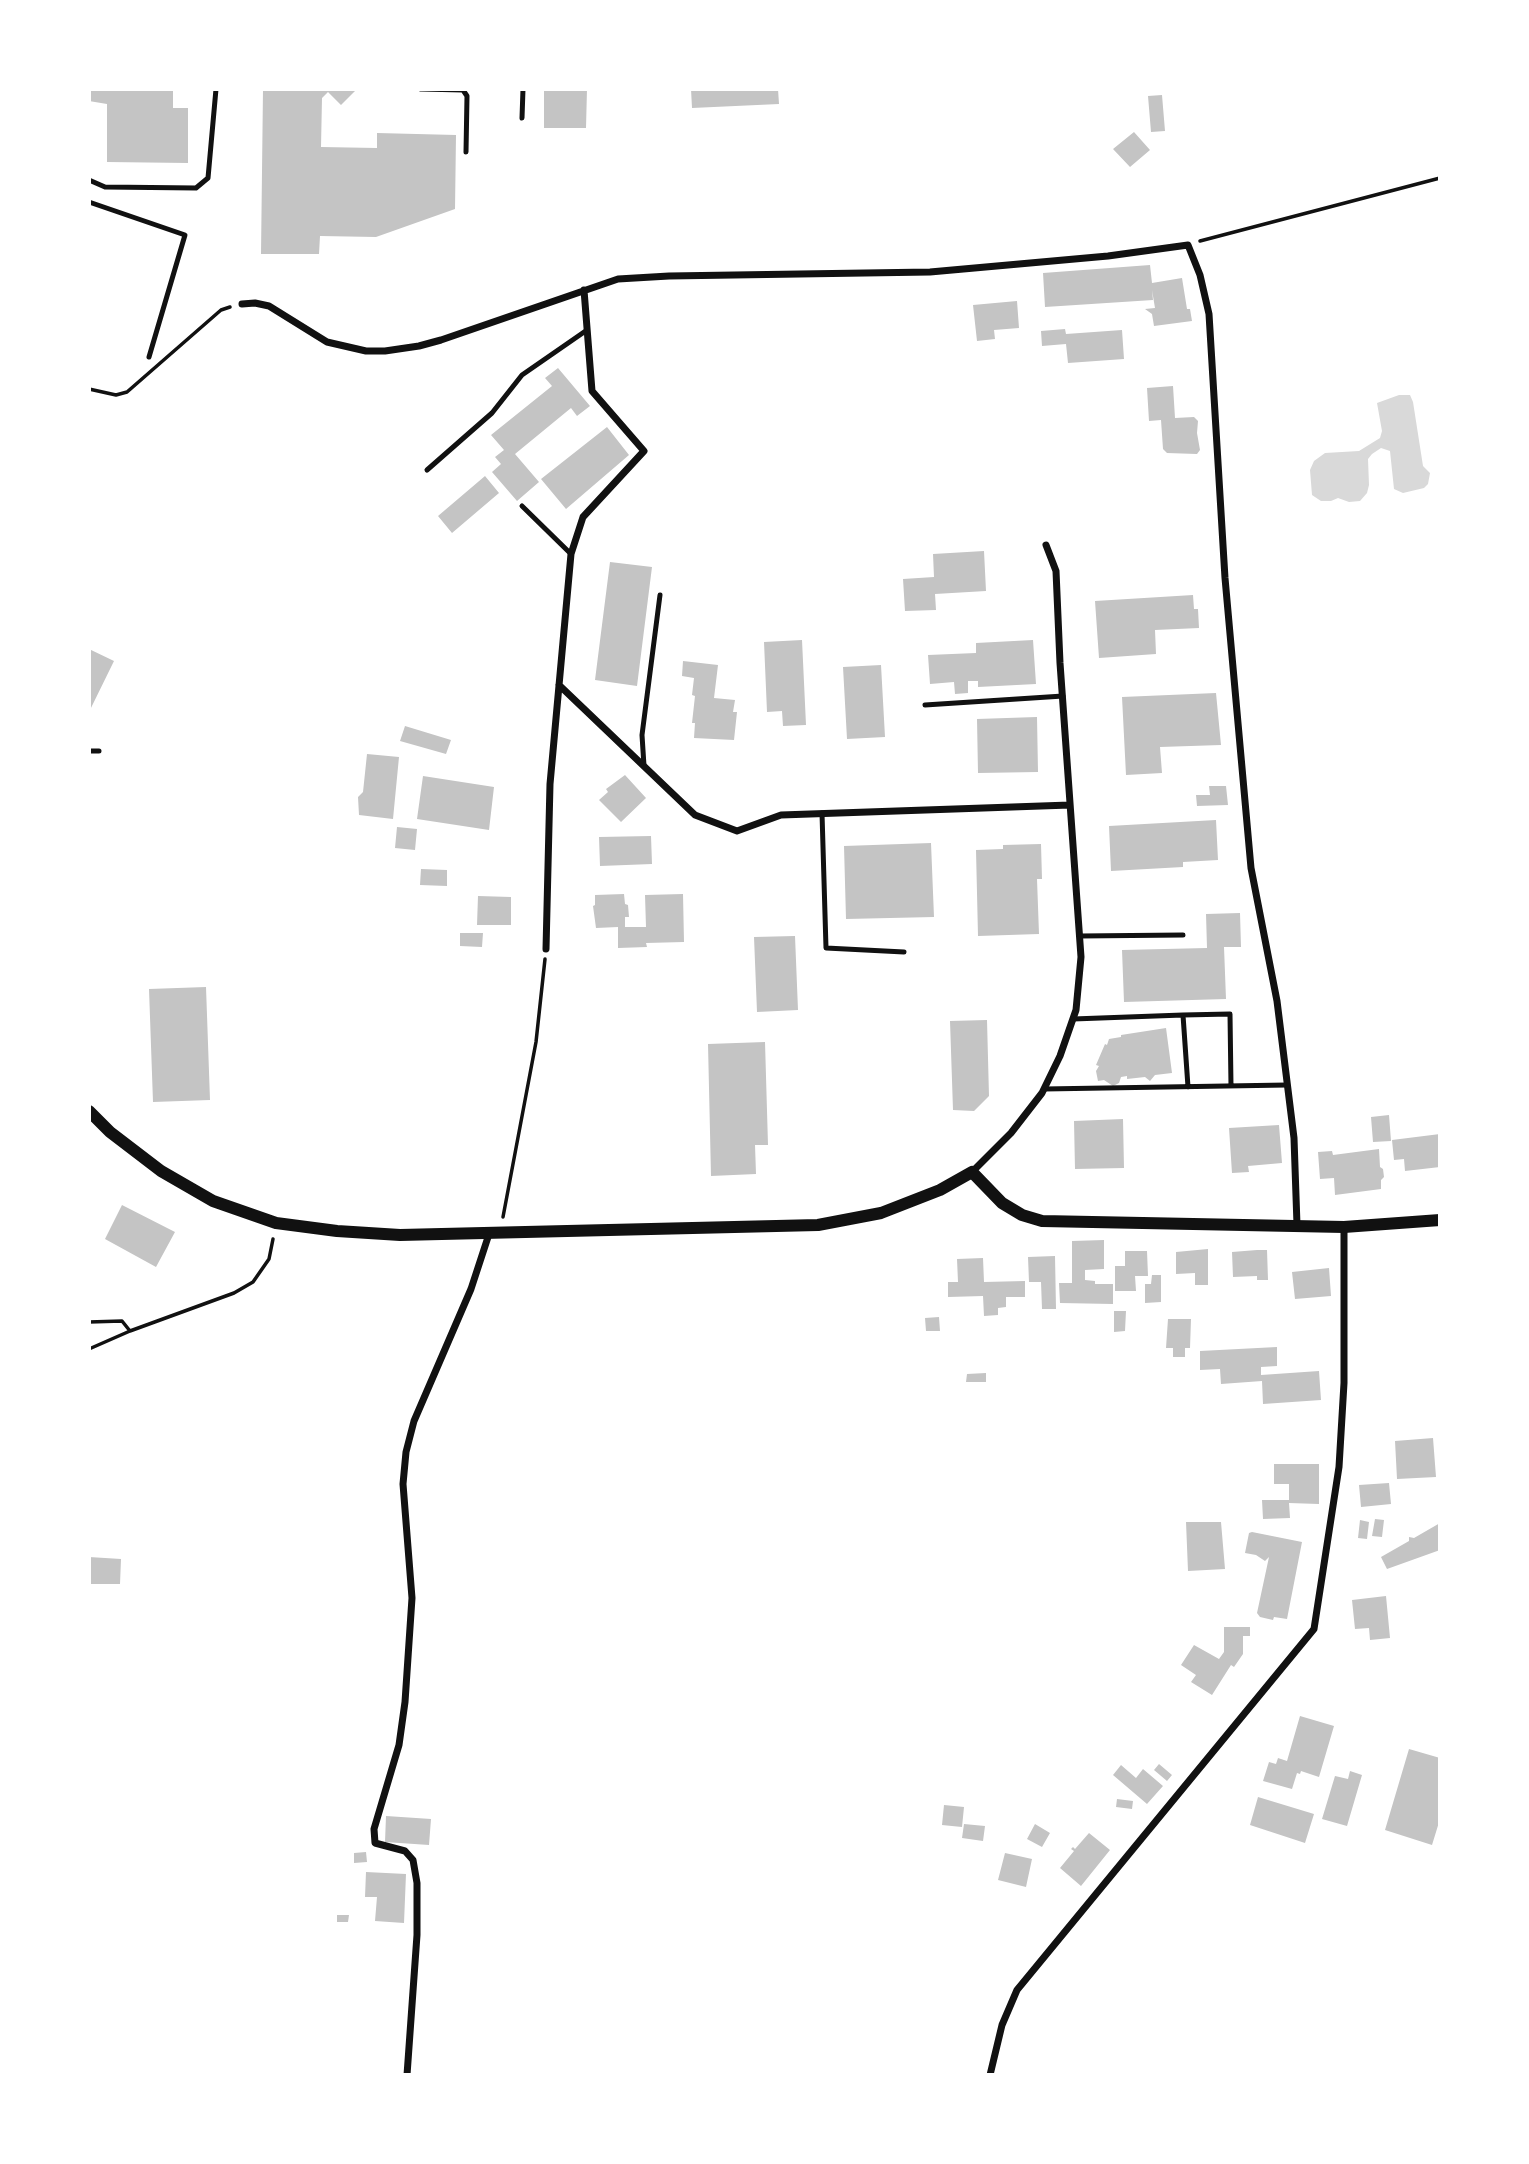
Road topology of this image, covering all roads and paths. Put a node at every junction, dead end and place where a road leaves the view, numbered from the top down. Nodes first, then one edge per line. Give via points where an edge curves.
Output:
1 (216, 89) edge
2 (421, 89) edge
3 (523, 89) edge
4 (522, 118) dead end
5 (466, 152) dead end
6 (1440, 178) edge
7 (89, 180) edge
8 (89, 202) edge
9 (1188, 245) junction
10 (584, 290) junction
11 (242, 304) joint
12 (587, 330) junction
13 (149, 356) dead end
14 (89, 389) edge
15 (427, 470) dead end
16 (522, 506) dead end
17 (1046, 545) dead end
18 (571, 554) junction
19 (660, 595) dead end
20 (559, 685) junction
21 (1063, 696) junction
22 (925, 705) dead end
23 (89, 751) edge
24 (99, 751) dead end
25 (644, 766) junction
26 (1070, 805) junction
27 (822, 813) junction
28 (1183, 934) dead end
29 (1080, 936) junction
30 (546, 949) joint
31 (904, 952) dead end
32 (1183, 1014) junction
33 (1073, 1019) junction
34 (1287, 1085) junction
35 (1231, 1086) junction
36 (1188, 1087) junction
37 (1044, 1089) junction
38 (89, 1111) edge
39 (972, 1172) junction
40 (1440, 1220) edge
41 (276, 1223) junction
42 (1297, 1225) junction
43 (1344, 1227) junction
44 (495, 1233) junction
45 (89, 1322) edge
46 (130, 1331) junction
47 (89, 1349) edge
48 (407, 2075) edge
49 (990, 2075) edge

1 - 7 lane via 208,178 196,188 105,187
2 - 5 lane via 463,90 467,96
3 - 4 lane
6 - 9 path
8 - 13 lane via 185,235
9 - 10 street via 930,272 669,275 618,279
9 - 34 street via 1209,314 1225,578 1251,868 1277,1002
10 - 11 street via 441,340 385,351 327,342 269,306
10 - 12 street
11 - 14 path via 221,310 127,392 116,395
12 - 15 lane via 522,375 492,413
12 - 18 street via 592,391 644,451 583,517
16 - 18 lane
17 - 21 street via 1056,571
18 - 20 street
19 - 25 lane via 642,734
20 - 25 street
20 - 30 street via 550,784
21 - 22 lane
21 - 26 street
23 - 24 lane
25 - 27 street via 695,815 737,831 781,815
26 - 27 street
26 - 29 street
27 - 31 lane via 826,948
28 - 29 lane
29 - 33 street via 1082,957
30 - 44 path via 537,1042
32 - 33 lane
32 - 35 lane via 1230,1014
32 - 36 lane
33 - 37 street
34 - 35 lane
34 - 42 street
35 - 36 lane
36 - 37 lane
37 - 39 street via 1011,1133
38 - 41 street via 161,1171 213,1201
39 - 42 street via 1002,1203 1042,1221
39 - 44 street via 881,1213 818,1225
40 - 43 street
41 - 44 street via 400,1235
41 - 46 path via 269,1259 253,1282
42 - 43 street
43 - 49 street via 1339,1466 1314,1629 1017,1990 1002,2025
44 - 48 street via 414,1421 406,1452 403,1484 412,1598 406,1691 399,1745 374,1829 375,1843 405,1851 412,1860 417,1884
45 - 46 path via 122,1321
46 - 47 path

